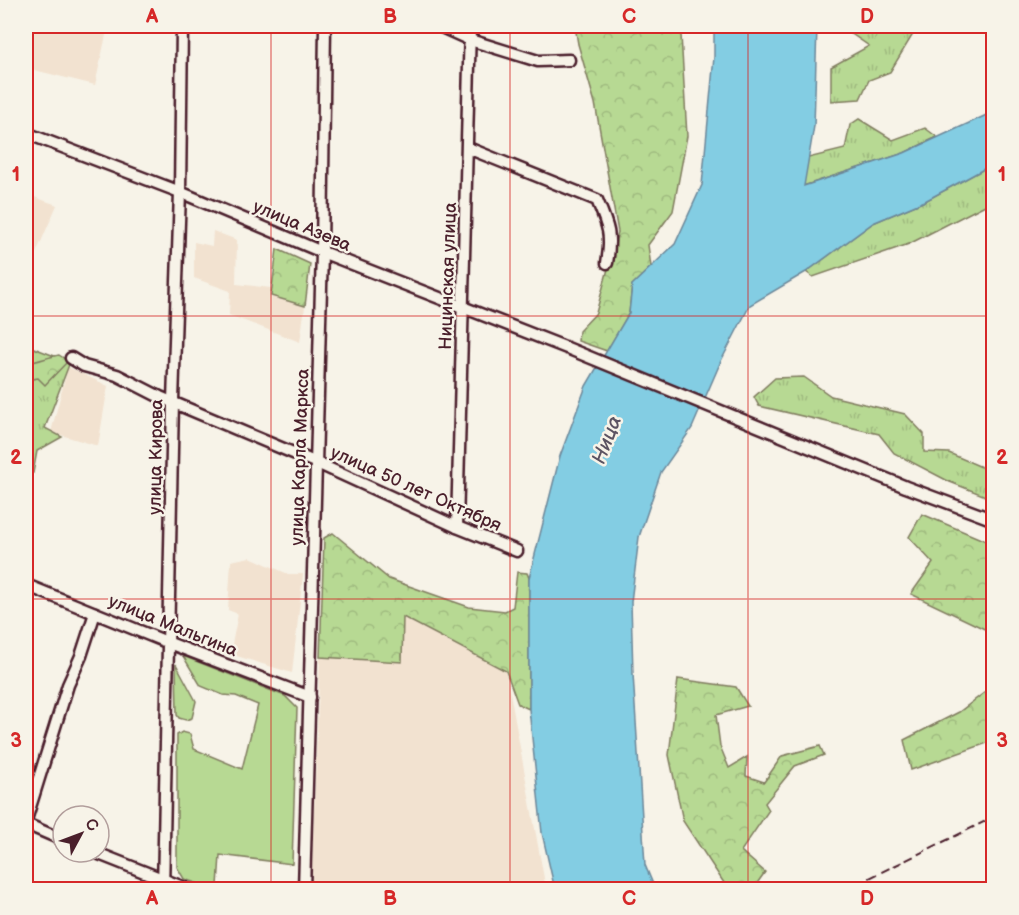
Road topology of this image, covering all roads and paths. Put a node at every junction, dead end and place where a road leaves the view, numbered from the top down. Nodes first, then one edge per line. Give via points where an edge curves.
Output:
1 (182, 26) edge
2 (325, 26) edge
3 (439, 26) edge
4 (470, 26) edge
5 (470, 40) junction
6 (569, 60) dead end
7 (26, 133) edge
8 (468, 148) junction
9 (180, 192) junction
10 (322, 252) junction
11 (607, 263) dead end
12 (463, 309) junction
13 (71, 358) dead end
14 (173, 401) junction
15 (317, 463) junction
16 (993, 520) edge
17 (457, 527) junction
18 (517, 551) dead end
19 (26, 585) edge
20 (95, 613) junction
21 (169, 643) junction
22 (310, 697) junction
23 (26, 822) edge
24 (51, 834) edge
25 (111, 860) edge
26 (163, 885) edge
27 (190, 890) edge
28 (304, 890) edge

1 - 9 street, улица Кирова
2 - 10 street, улица Карла Маркса
3 - 5 street
4 - 5 street, Ницинская улица
5 - 6 street via 538,62
5 - 8 street, Ницинская улица
7 - 9 street, улица Азева
8 - 11 street via 597,200 608,226
8 - 12 street, Ницинская улица
9 - 10 street, улица Азева
9 - 14 street, улица Кирова
10 - 12 street, улица Азева
10 - 15 street, улица Карла Маркса
12 - 16 street, улица Азева
12 - 17 street, Ницинская улица
13 - 14 street, улица 50 лет Октября
14 - 15 street, улица 50 лет Октября
14 - 21 street, улица Кирова
15 - 17 street, улица 50 лет Октября
15 - 22 street, улица Карла Маркса
17 - 18 street, улица 50 лет Октября
19 - 20 street, улица Мальгина
20 - 21 street, улица Мальгина
20 - 23 street
21 - 22 street, улица Мальгина
21 - 26 street, улица Кирова
22 - 28 street, улица Карла Маркса
23 - 24 street
25 - 26 street
26 - 27 street

